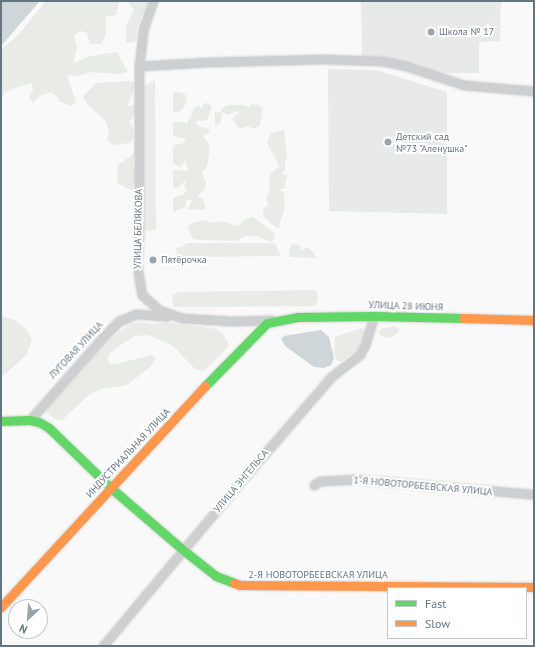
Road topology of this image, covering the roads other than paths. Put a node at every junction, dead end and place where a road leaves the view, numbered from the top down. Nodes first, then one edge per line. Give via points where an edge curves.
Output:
1 (153, 1) edge
2 (139, 66) junction
3 (534, 91) edge
4 (174, 316) junction
5 (374, 316) junction
6 (278, 320) junction
7 (534, 320) edge
8 (30, 420) junction
9 (1, 421) edge
10 (314, 485) dead end
11 (111, 488) junction
12 (534, 494) edge
13 (183, 550) junction
14 (534, 587) edge
15 (1, 608) edge
16 (104, 646) edge

1 - 2 street, УЛИЦА БЕЛЯКОВА via 143,30
2 - 3 street via 324,58 383,61 406,66 454,83
2 - 4 street, УЛИЦА БЕЛЯКОВА via 139,282 142,295 147,302
4 - 6 street, УЛИЦА БЕЛЯКОВА via 231,321
4 - 8 street, ЛУГОВАЯ УЛИЦА via 136,314 119,322
5 - 6 street, УЛИЦА 28 ИЮНЯ via 298,317
5 - 7 street, УЛИЦА 28 ИЮНЯ
5 - 13 street, УЛИЦА ЭНГЕЛЬСА via 360,354 331,377
6 - 11 street, ИНДУСТРИАЛЬНАЯ УЛИЦА via 267,323 229,360
8 - 9 street
8 - 11 street via 48,428
10 - 12 street, 1-Я НОВОТОРБЕЕВСКАЯ УЛИЦА via 320,481 354,479
11 - 13 street, 2-Я НОВОТОРБЕЕВСКАЯ УЛИЦА
11 - 15 street, ИНДУСТРИАЛЬНАЯ УЛИЦА
13 - 14 street, 2-Я НОВОТОРБЕЕВСКАЯ УЛИЦА via 216,576 240,585
13 - 16 street, УЛИЦА ЭНГЕЛЬСА

